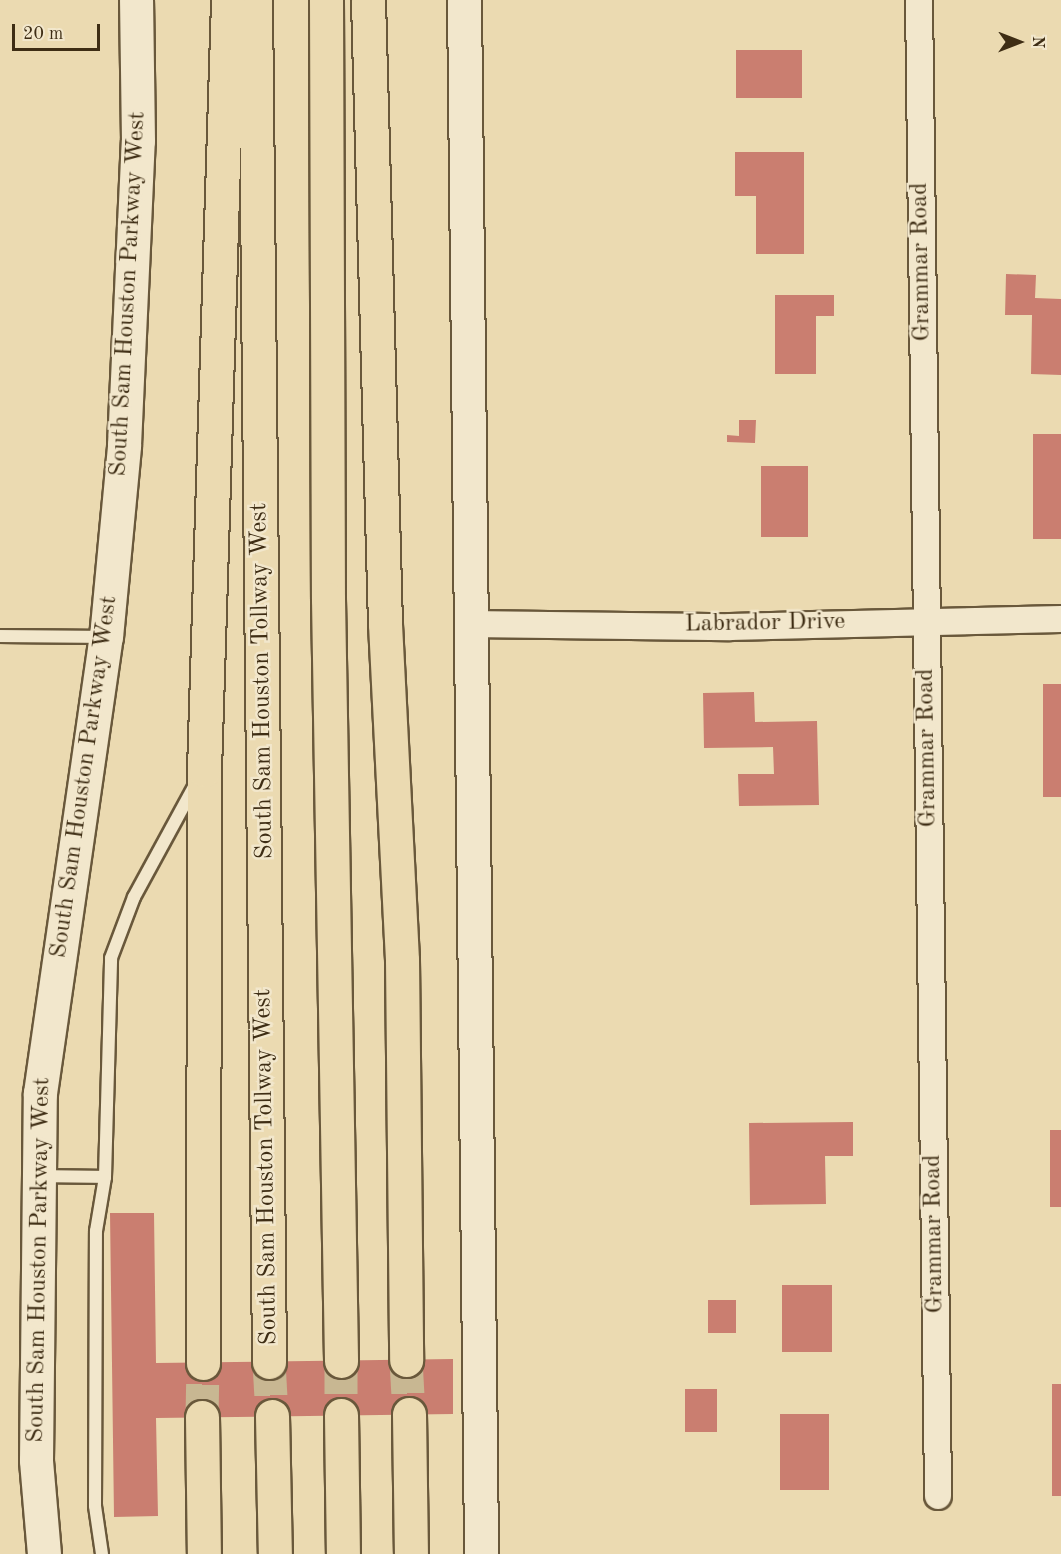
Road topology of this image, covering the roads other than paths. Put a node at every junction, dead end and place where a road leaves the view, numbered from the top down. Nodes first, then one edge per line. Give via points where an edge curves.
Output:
1 (136, 0) edge
2 (228, 0) edge
3 (255, 0) edge
4 (326, 0) edge
5 (368, 0) edge
6 (464, 0) edge
7 (919, 0) edge
8 (1061, 619) edge
9 (927, 621) junction
10 (469, 624) junction
11 (0, 636) edge
12 (106, 637) junction
13 (204, 770) junction
14 (39, 1176) junction
15 (105, 1177) junction
16 (341, 1360) tunnel mouth
17 (406, 1360) tunnel mouth
18 (269, 1362) tunnel mouth
19 (203, 1363) tunnel mouth
20 (409, 1414) tunnel mouth
21 (341, 1415) tunnel mouth
22 (272, 1416) tunnel mouth
23 (202, 1417) tunnel mouth
24 (938, 1496) dead end
25 (44, 1554) edge
26 (102, 1554) edge
27 (204, 1554) edge
28 (275, 1554) edge
29 (343, 1554) edge
30 (411, 1554) edge
31 (481, 1554) edge

1 - 12 main road, South Sam Houston Parkway West via 132,315
2 - 13 highway
3 - 18 highway, South Sam Houston Tollway West
4 - 16 highway via 328,599
5 - 17 highway via 385,624 402,960
6 - 10 main road
7 - 9 street, Grammar Road
8 - 9 street, Labrador Drive
9 - 10 street, Labrador Drive
9 - 24 street, Grammar Road
10 - 31 main road
11 - 12 lane
12 - 14 main road, South Sam Houston Parkway West via 40,1093
13 - 15 lane via 134,897 111,958
13 - 19 highway
14 - 15 lane
14 - 25 main road, South Sam Houston Parkway West via 36,1460
15 - 26 lane via 96,1231 95,1506
20 - 30 highway
21 - 29 highway
22 - 28 highway
23 - 27 highway

